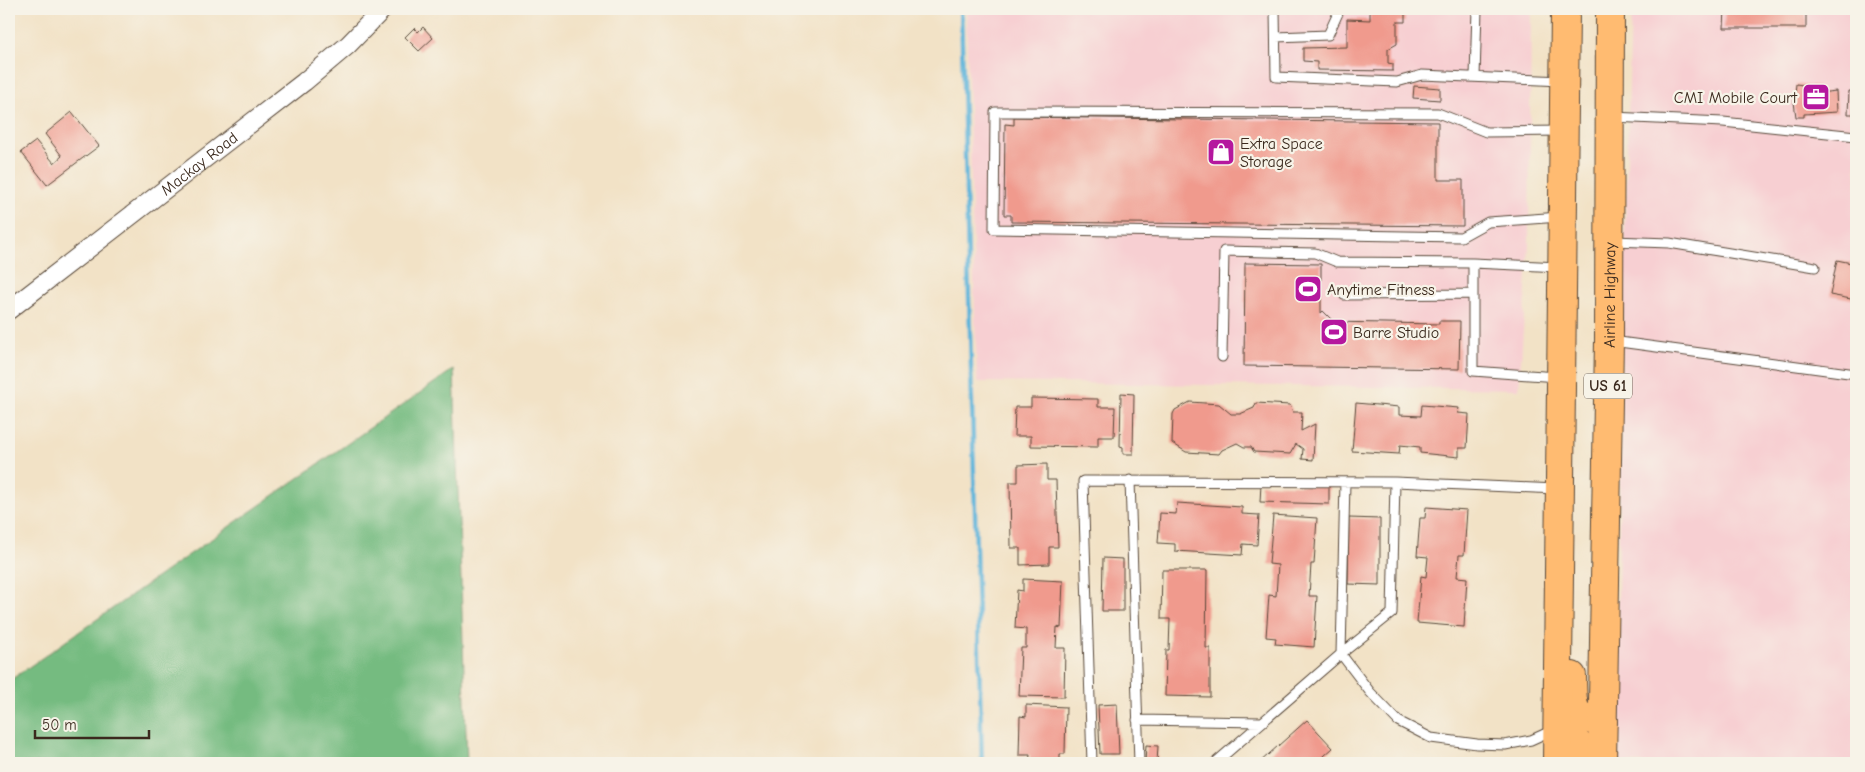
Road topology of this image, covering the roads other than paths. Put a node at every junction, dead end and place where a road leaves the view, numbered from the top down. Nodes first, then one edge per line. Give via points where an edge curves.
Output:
1 (383, 9) edge
2 (1275, 9) edge
3 (1340, 9) edge
4 (1477, 9) edge
5 (1565, 9) edge
6 (1610, 9) edge
7 (1276, 37) junction
8 (1475, 77) junction
9 (1564, 81) junction
10 (1609, 117) junction
11 (1564, 131) junction
12 (1856, 136) edge
13 (1563, 217) junction
14 (1610, 241) junction
15 (1473, 263) junction
16 (1562, 267) junction
17 (1815, 267) dead end
18 (1473, 294) junction
19 (1344, 295) dead end
20 (9, 310) edge
21 (1609, 340) junction
22 (1222, 357) dead end
23 (1856, 374) edge
24 (1561, 377) junction
25 (1130, 480) junction
26 (1345, 482) junction
27 (1395, 482) junction
28 (1560, 489) junction
29 (1559, 540) junction
30 (1341, 654) junction
31 (1138, 720) junction
32 (1261, 722) junction
33 (1603, 722) junction
34 (1558, 728) junction
35 (1092, 763) edge
36 (1138, 763) edge
37 (1215, 763) edge
38 (1557, 763) edge
39 (1586, 763) edge
40 (1602, 763) edge

1 - 20 street, Mackay Road via 348,45 304,82
2 - 7 lane
3 - 7 lane via 1328,35
4 - 8 lane
5 - 9 highway, US 61
6 - 10 highway, Airline Highway / US 61
7 - 8 lane via 1276,77 1397,82 1422,75
8 - 9 lane
9 - 11 highway, US 61
10 - 12 lane via 1723,122
10 - 14 highway, Airline Highway / US 61
11 - 13 highway, US 61
11 - 13 lane via 1486,132 1438,113 995,112 994,229 1461,237 1488,222
13 - 16 highway, US 61
14 - 17 lane via 1670,243
14 - 21 highway, Airline Highway / US 61
15 - 16 lane
15 - 18 lane
15 - 22 lane via 1338,262 1315,253 1224,252
16 - 24 highway, US 61
18 - 19 lane
18 - 24 lane via 1473,371
21 - 23 lane
21 - 33 highway, Airline Highway / US 61
24 - 28 highway, US 61
25 - 26 lane
25 - 31 lane
25 - 35 lane via 1083,481
26 - 27 lane
26 - 30 lane
27 - 28 lane
27 - 30 lane via 1392,613
28 - 29 highway, US 61
29 - 33 highway via 1570,556 1572,696 1576,712 1583,719
29 - 34 highway, US 61
30 - 32 lane
30 - 34 lane via 1398,722 1431,738 1505,745 1531,740
31 - 32 lane
31 - 36 lane
32 - 37 lane
33 - 40 highway, Airline Highway / US 61
34 - 38 highway, US 61
34 - 39 highway via 1581,746

